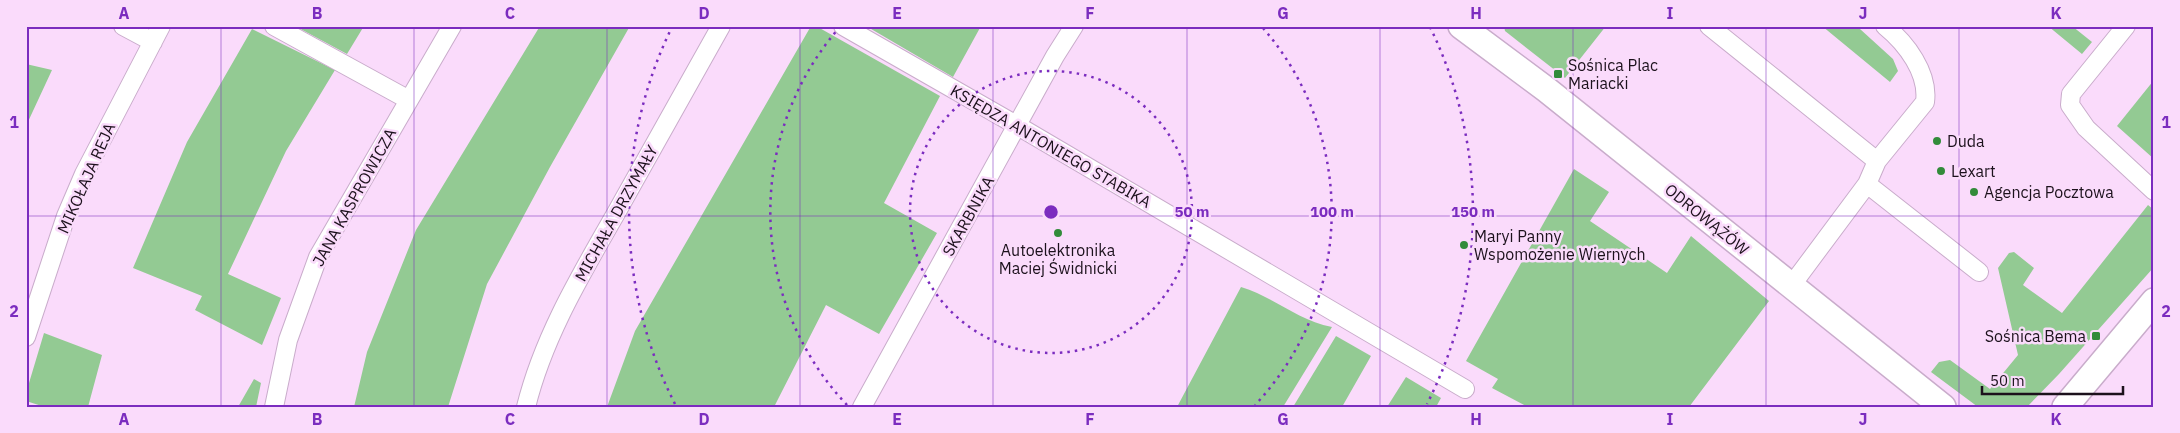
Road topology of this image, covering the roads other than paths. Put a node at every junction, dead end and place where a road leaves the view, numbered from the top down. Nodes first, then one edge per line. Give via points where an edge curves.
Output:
1 (123, 26) edge
2 (161, 26) edge
3 (274, 26) edge
4 (452, 26) edge
5 (721, 26) edge
6 (843, 26) edge
7 (1074, 26) edge
8 (1709, 26) edge
9 (1885, 26) edge
10 (2126, 26) edge
11 (1469, 28) edge
12 (153, 42) junction
13 (409, 100) junction
14 (1018, 126) junction
15 (1877, 161) junction
16 (1867, 184) junction
17 (2154, 191) edge
18 (1980, 272) dead end
19 (1791, 286) junction
20 (2154, 301) edge
21 (26, 337) edge
22 (1465, 389) dead end
23 (274, 407) edge
24 (526, 407) edge
25 (862, 407) edge
26 (1943, 407) edge
27 (2065, 407) edge

1 - 12 street
2 - 12 street, MIKOŁAJA REJA
3 - 13 street
4 - 13 street, JANA KASPROWICZA
5 - 24 street, MICHAŁA DRZYMAŁY via 552,330
6 - 14 street, KSIĘDZA ANTONIEGO STABIKA
7 - 14 street, SKARBNIKA
8 - 15 street
9 - 15 street via 1911,53 1926,94 1922,108
10 - 17 street via 2071,94 2070,105 2086,128
11 - 19 street, ODROWĄŻÓW
12 - 21 street, MIKOŁAJA REJA via 84,174 66,216
13 - 23 street, JANA KASPROWICZA via 318,257 288,340
14 - 22 street, KSIĘDZA ANTONIEGO STABIKA
14 - 25 street, SKARBNIKA
15 - 16 street
16 - 18 street
16 - 19 street
19 - 26 street, ODROWĄŻÓW
20 - 27 street

